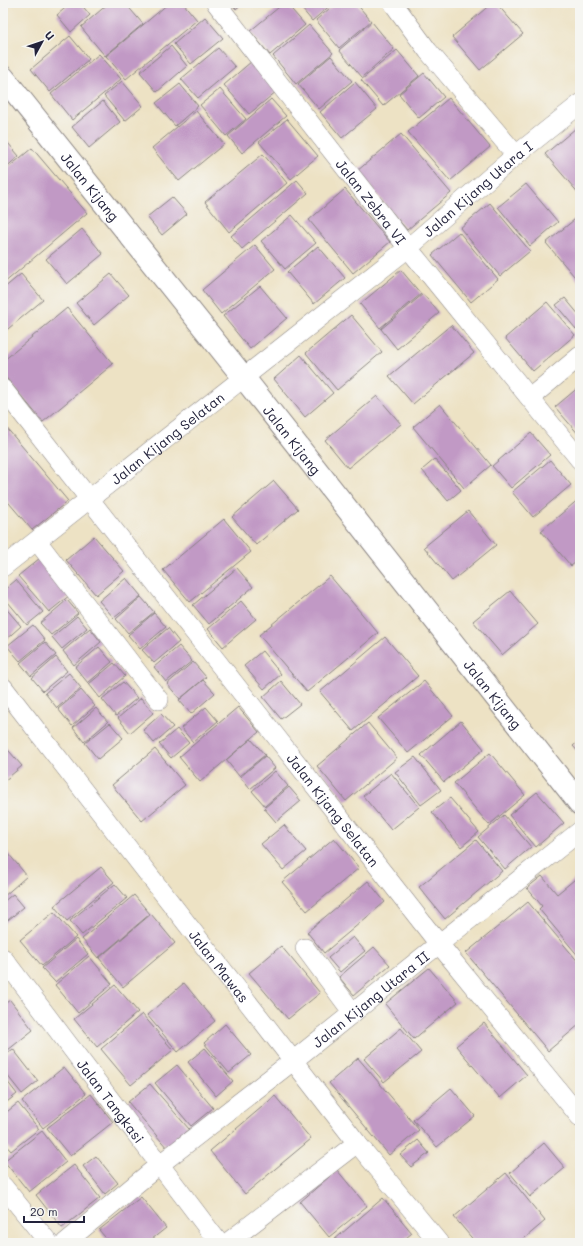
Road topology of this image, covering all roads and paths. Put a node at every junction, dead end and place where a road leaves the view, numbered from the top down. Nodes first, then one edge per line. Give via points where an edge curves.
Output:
1 (216, 3) edge
2 (397, 4) edge
3 (3, 77) edge
4 (580, 104) edge
5 (516, 155) junction
6 (408, 248) junction
7 (580, 356) edge
8 (244, 378) junction
9 (3, 389) edge
10 (531, 397) junction
11 (580, 460) edge
12 (91, 499) junction
13 (37, 541) junction
14 (3, 567) edge
15 (3, 687) edge
16 (159, 700) dead end
17 (580, 804) edge
18 (580, 831) edge
19 (439, 944) junction
20 (304, 948) dead end
21 (3, 958) edge
22 (353, 1013) junction
23 (294, 1060) junction
24 (580, 1117) edge
25 (357, 1143) junction
26 (159, 1165) junction
27 (3, 1186) edge
28 (49, 1243) edge
29 (65, 1243) edge
30 (219, 1243) edge
31 (227, 1243) edge
32 (439, 1243) edge

1 - 6 street, Jalan Zebra VI
2 - 5 street via 428,51
3 - 8 street, Jalan Kijang
4 - 5 street, Jalan Kijang Utara I
5 - 6 street, Jalan Kijang Utara I
6 - 8 street, Jalan Kijang Utara I
6 - 10 street, Jalan Zebra VI
7 - 10 street
8 - 12 street, Jalan Kijang Selatan
8 - 17 street, Jalan Kijang
9 - 12 street, Jalan Kijang Selatan
10 - 11 street, Jalan Zebra VI
12 - 13 street
12 - 19 street, Jalan Kijang Selatan
13 - 14 street
13 - 16 street
15 - 23 street, Jalan Mawas
18 - 19 street, Jalan Kijang Utara II
19 - 22 street, Jalan Kijang Utara II
19 - 24 street, Jalan Kijang Selatan
20 - 22 street
21 - 26 street, Jalan Tangkasi
22 - 23 street, Jalan Kijang Utara II
23 - 25 street, Jalan Mawas
23 - 26 street, Jalan Kijang Utara II
25 - 31 street
25 - 32 street, Jalan Mawas
26 - 29 street, Jalan Kijang Utara II
26 - 30 street, Jalan Tangkasi
27 - 28 street

